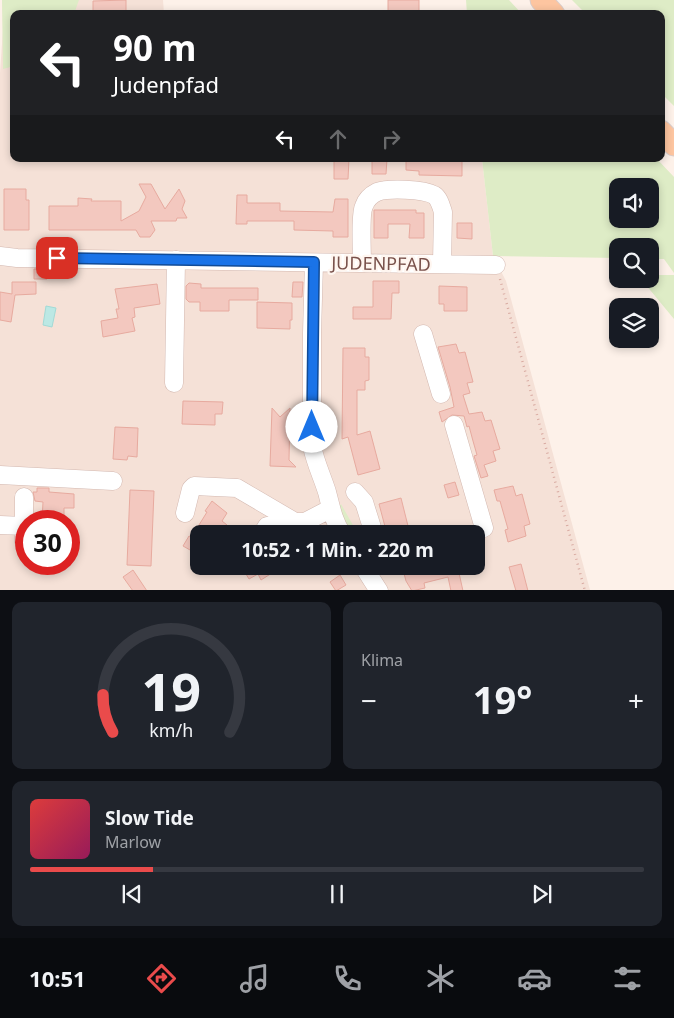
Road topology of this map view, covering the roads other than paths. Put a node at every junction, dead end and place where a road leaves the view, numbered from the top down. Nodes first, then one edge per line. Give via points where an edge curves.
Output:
1 (541, 0) edge
2 (550, 10) edge
3 (665, 135) edge
4 (674, 145) edge
5 (0, 256) edge
6 (176, 260) junction
7 (314, 262) junction
8 (362, 263) junction
9 (442, 264) junction
10 (496, 265) road end
11 (423, 334) dead end
12 (174, 382) dead end
13 (441, 394) dead end
14 (454, 425) dead end
15 (0, 475) edge
16 (113, 481) dead end
17 (356, 492) dead end
18 (24, 497) dead end
19 (330, 509) junction
20 (185, 514) dead end
21 (288, 519) junction
22 (0, 525) edge
23 (273, 525) edge
24 (337, 525) edge
25 (371, 525) edge
26 (483, 525) edge
27 (369, 575) edge
28 (379, 590) edge

1 - 2 main road
3 - 4 main road
5 - 6 street, JUDENPFAD
6 - 7 street, JUDENPFAD
6 - 12 street
7 - 8 street, JUDENPFAD
7 - 19 street via 312,446
8 - 9 street, JUDENPFAD
8 - 9 street via 363,206 370,196 395,190 435,195 443,212
9 - 10 street, JUDENPFAD
11 - 13 street
14 - 26 street
15 - 16 street
17 - 25 street via 364,502
18 - 22 street via 24,534
19 - 21 street via 300,523
19 - 24 street
20 - 21 street via 194,486 230,487 237,488
21 - 23 street
27 - 28 street

